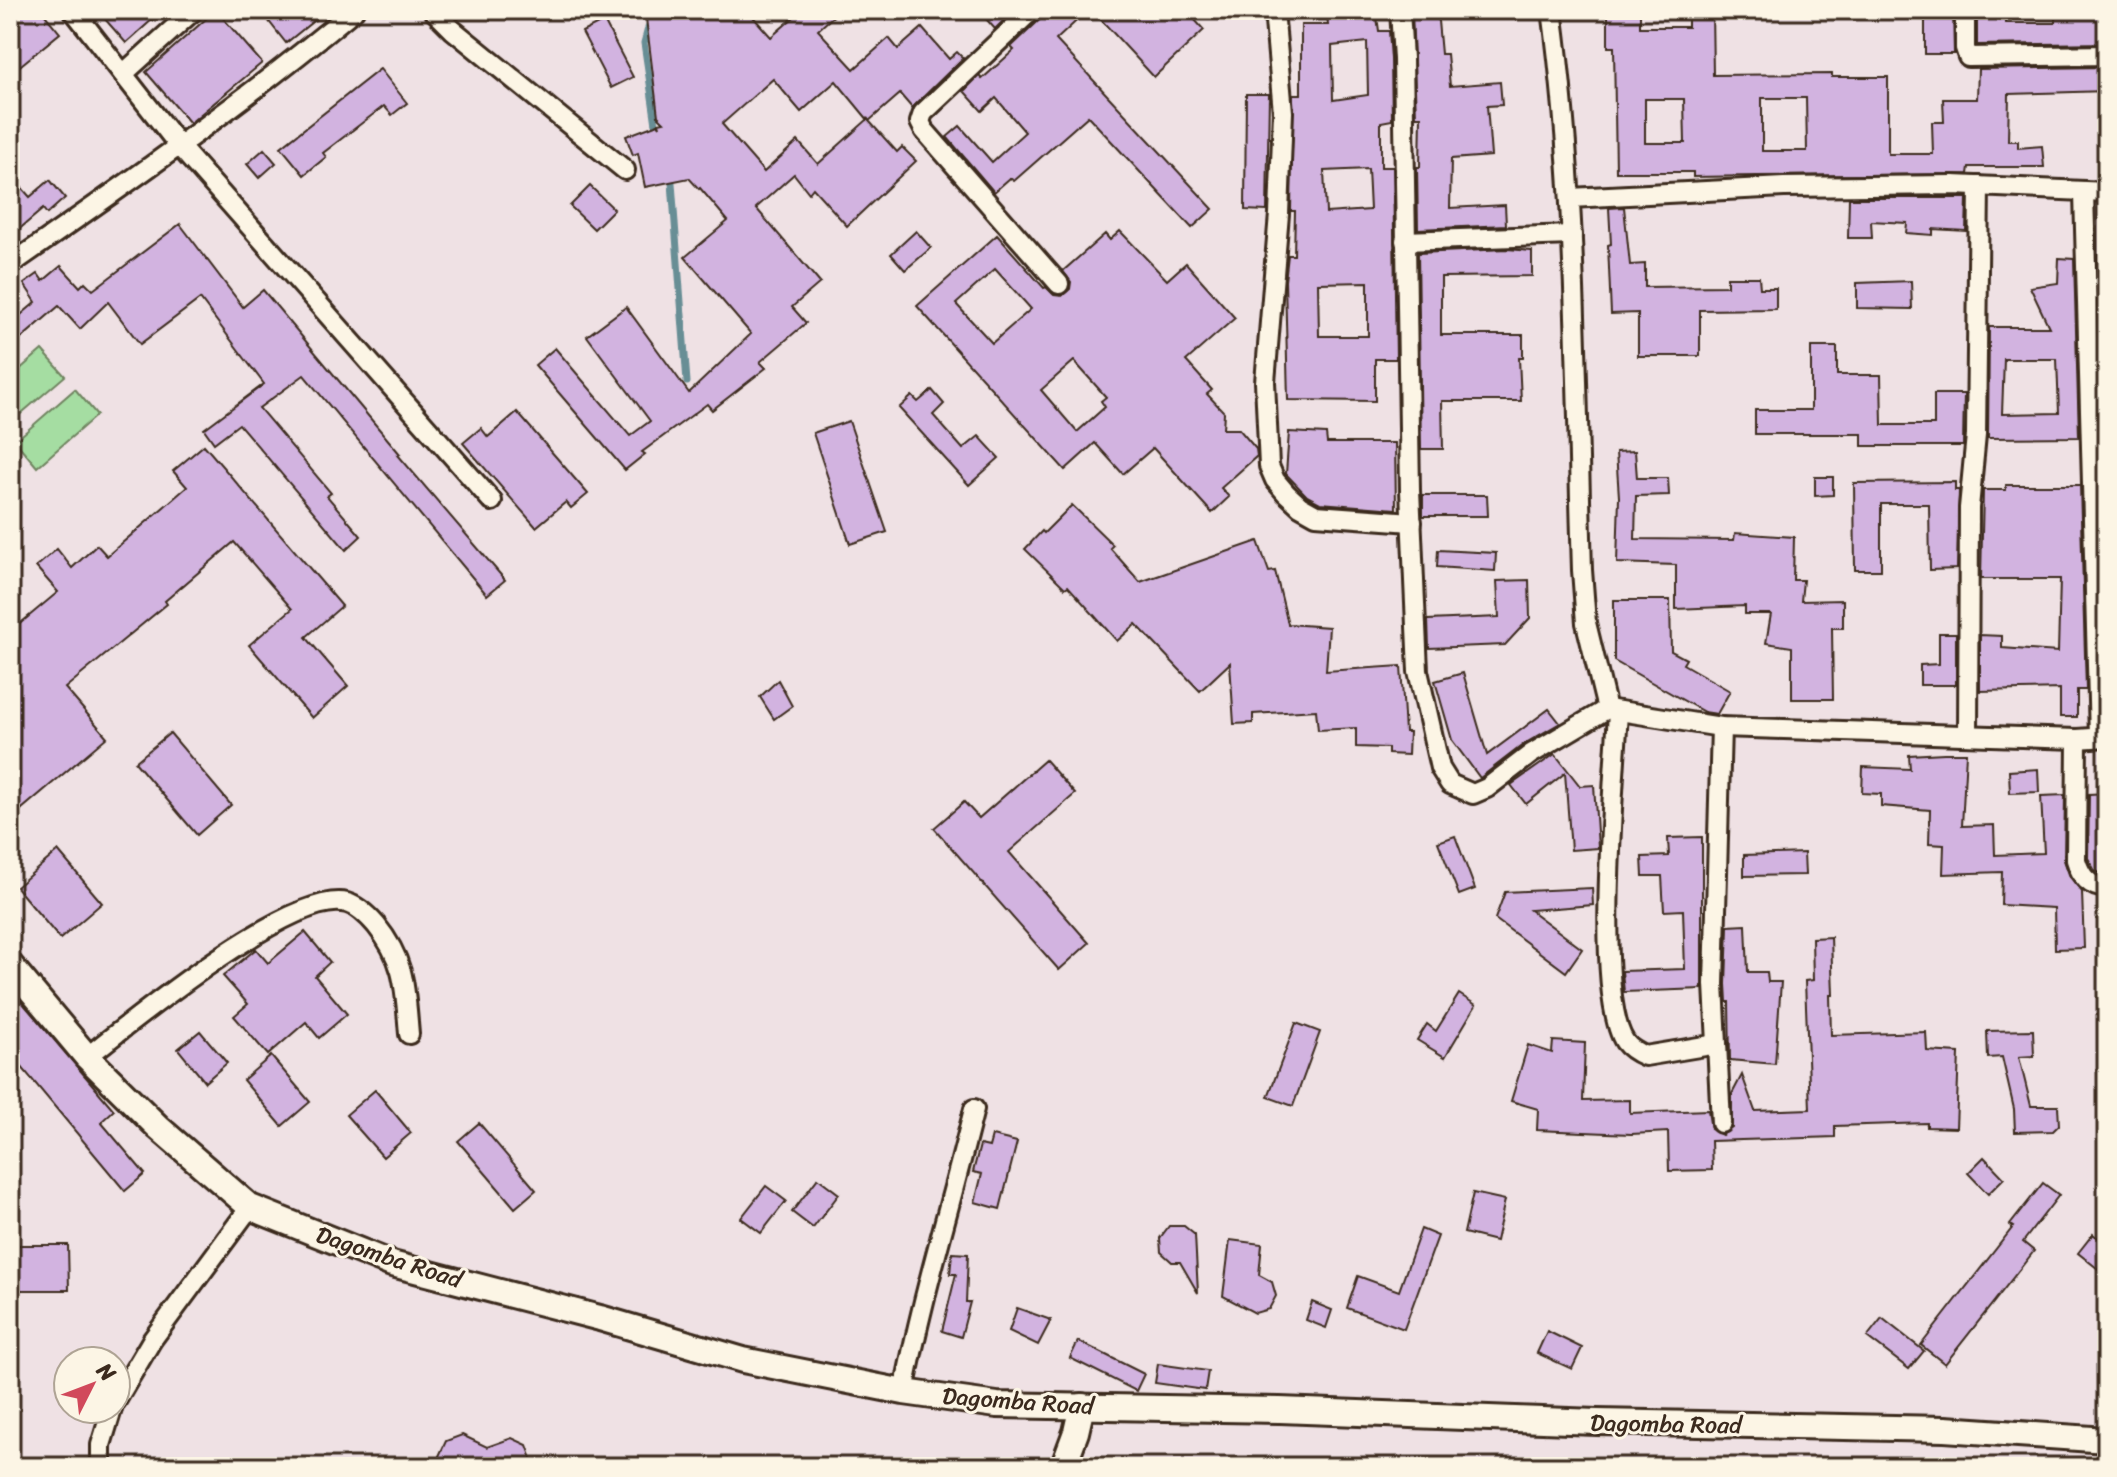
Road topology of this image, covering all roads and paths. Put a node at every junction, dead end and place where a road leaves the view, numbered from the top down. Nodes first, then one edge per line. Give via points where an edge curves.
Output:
1 (73, 10) edge
2 (194, 10) edge
3 (354, 10) edge
4 (433, 10) edge
5 (1032, 10) edge
6 (1274, 10) edge
7 (1400, 10) edge
8 (1552, 10) edge
9 (1965, 10) edge
10 (2107, 55) edge
11 (123, 74) junction
12 (180, 147) junction
13 (625, 170) dead end
14 (1979, 186) junction
15 (2107, 192) edge
16 (2084, 193) junction
17 (1570, 198) junction
18 (1572, 235) junction
19 (1405, 241) junction
20 (10, 265) edge
21 (1059, 284) dead end
22 (492, 501) dead end
23 (1412, 522) junction
24 (1612, 710) junction
25 (1721, 727) junction
26 (1968, 734) junction
27 (2103, 737) edge
28 (2077, 739) junction
29 (2107, 888) edge
30 (10, 965) edge
31 (409, 1034) dead end
32 (1717, 1044) junction
33 (87, 1057) junction
34 (974, 1109) dead end
35 (1721, 1123) dead end
36 (250, 1207) junction
37 (132, 1374) edge
38 (904, 1392) junction
39 (1082, 1406) junction
40 (107, 1425) edge
41 (2107, 1440) edge
42 (101, 1467) edge
43 (1063, 1467) edge

1 - 11 street
2 - 11 street
3 - 12 street
4 - 13 street
5 - 21 street via 923,113 920,122
6 - 23 street via 1283,112 1265,382 1269,466 1286,493 1316,515
7 - 19 street
8 - 17 street
9 - 10 street via 1968,57
11 - 12 street
12 - 20 street
12 - 22 street
14 - 16 street
14 - 17 street via 1784,187
14 - 26 street
15 - 16 street
16 - 27 street
17 - 18 street
18 - 19 street
18 - 24 street via 1586,623
19 - 23 street
23 - 24 street via 1418,671 1440,768 1450,784 1473,794 1487,788 1531,754
24 - 25 street
24 - 32 street via 1610,989 1621,1032 1626,1044 1645,1056
25 - 26 street
25 - 32 street
26 - 28 street
27 - 28 street
28 - 29 street via 2076,860 2092,885
30 - 33 street, Dagomba Road
31 - 33 street via 405,983 393,946 369,917 347,903 317,905 239,944 172,988
32 - 35 street
33 - 36 street, Dagomba Road
34 - 38 street
36 - 37 street
36 - 38 street, Dagomba Road via 392,1264 743,1360
38 - 39 street, Dagomba Road via 997,1405
39 - 41 street, Dagomba Road via 1945,1429
39 - 43 street
40 - 42 street

